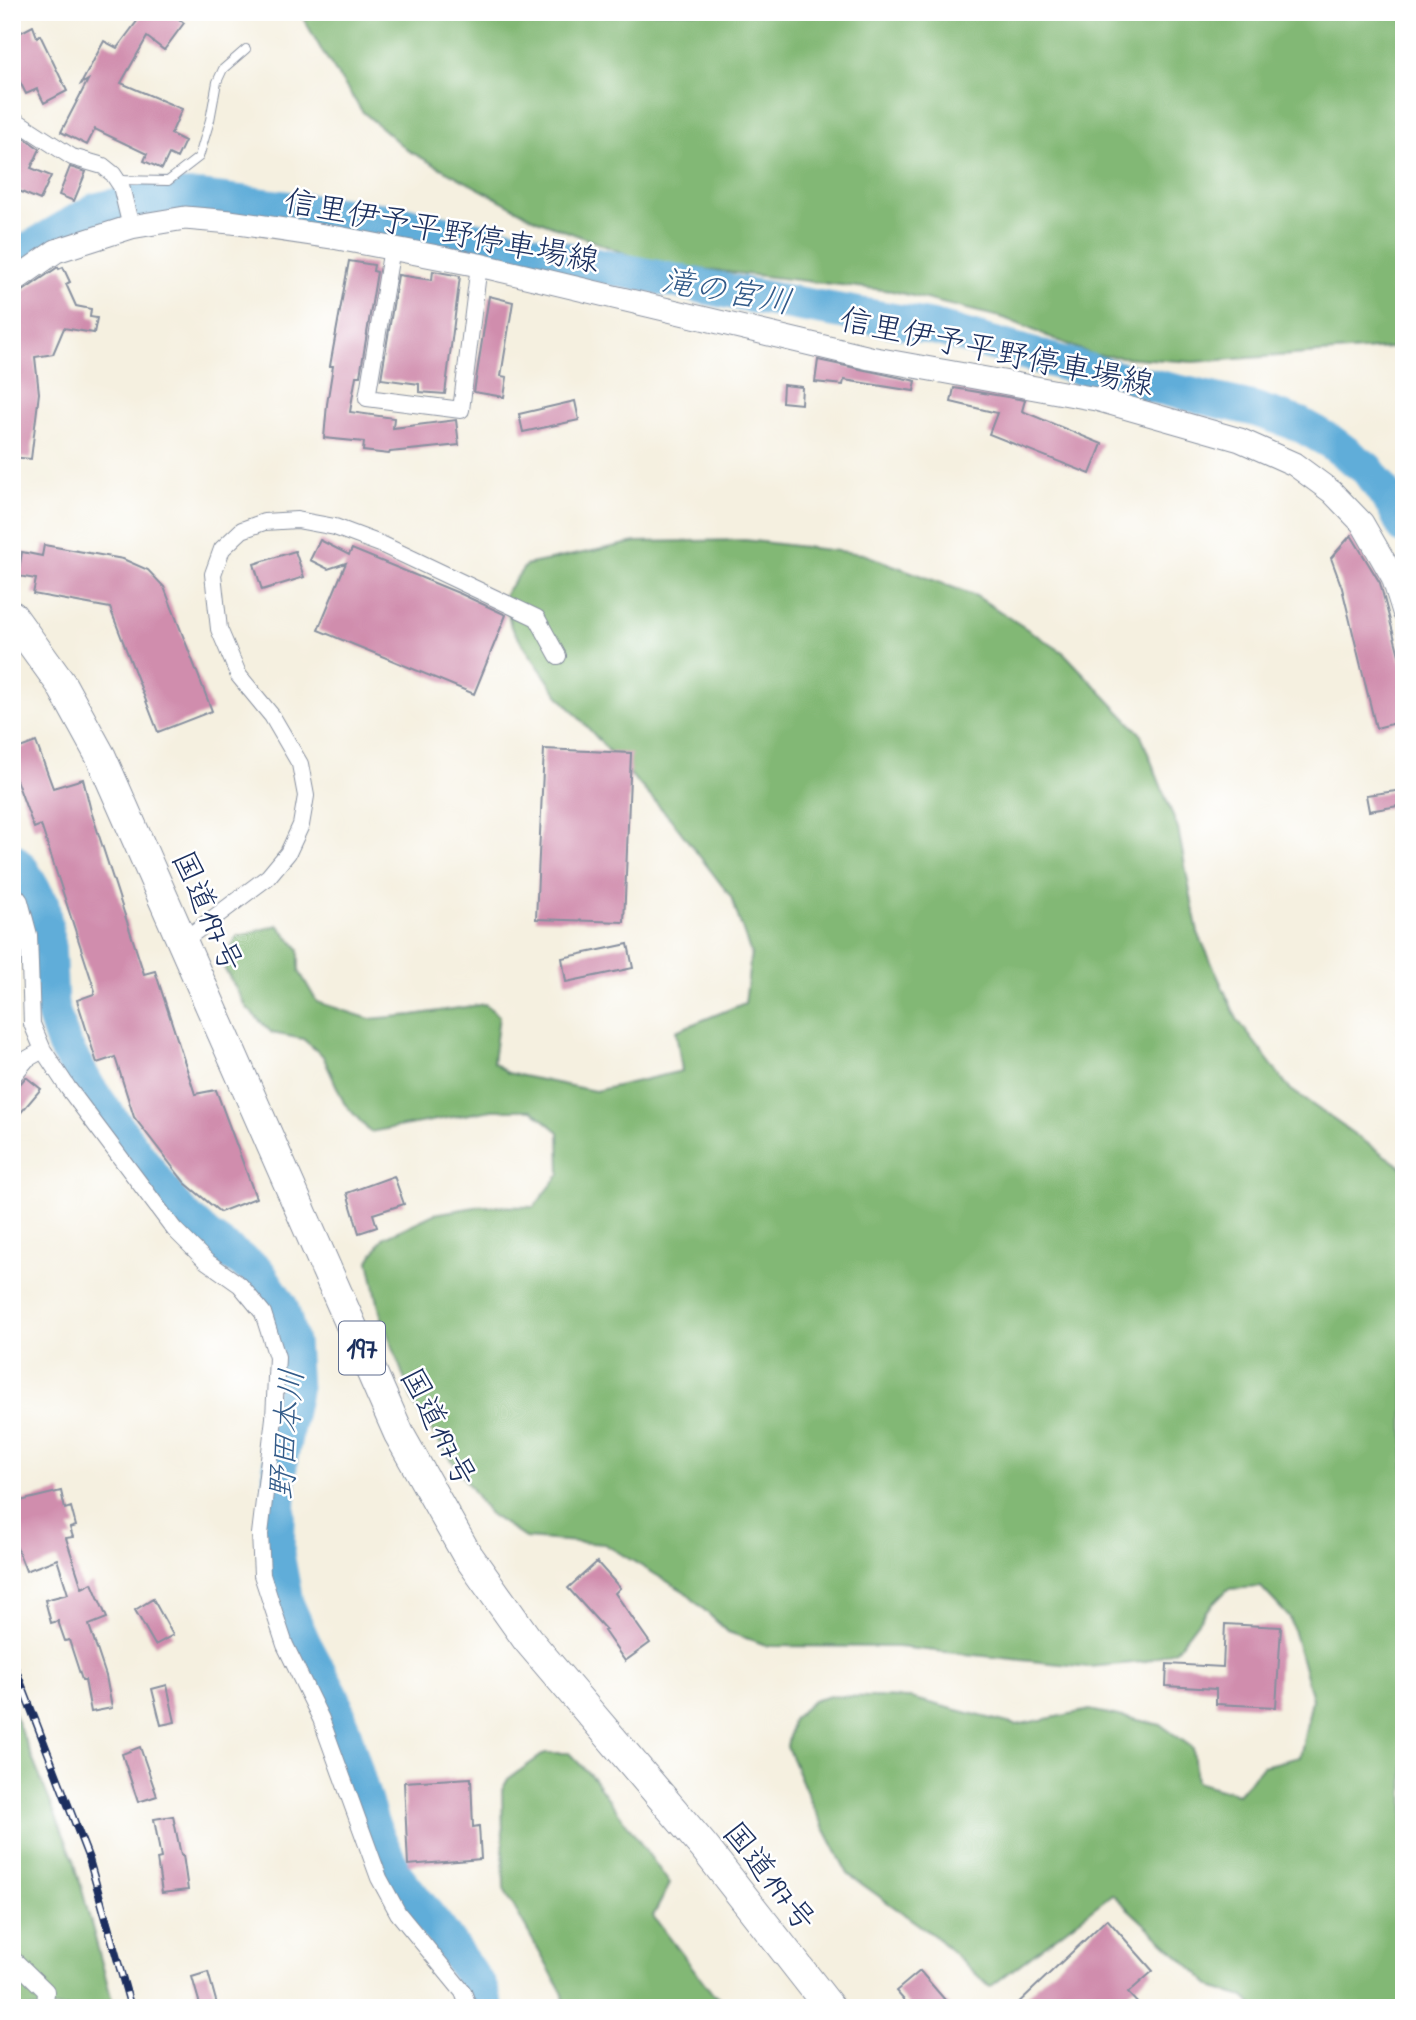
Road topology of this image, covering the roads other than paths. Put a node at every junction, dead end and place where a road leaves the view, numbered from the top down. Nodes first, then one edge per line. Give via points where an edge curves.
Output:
1 (246, 49) dead end
2 (12, 118) edge
3 (118, 183) junction
4 (130, 224) junction
5 (392, 248) junction
6 (479, 265) junction
7 (12, 282) edge
8 (1404, 612) edge
9 (12, 616) edge
10 (558, 656) dead end
11 (12, 890) edge
12 (183, 941) junction
13 (43, 1050) junction
14 (12, 1077) edge
15 (12, 1958) edge
16 (46, 2008) edge
17 (469, 2008) edge
18 (830, 2008) edge

1 - 3 lane via 223,69 217,82 200,158 168,181
2 - 3 street via 72,157 103,166
3 - 4 street
4 - 5 main road, 信里伊予平野停車場線 via 185,218 231,222
4 - 7 main road, 信里伊予平野停車場線 via 56,251
5 - 6 main road, 信里伊予平野停車場線
5 - 6 street via 367,398 461,410
6 - 8 main road, 信里伊予平野停車場線 via 870,358 1096,399 1240,440 1294,464 1332,492 1362,523 1393,577
9 - 12 highway, 国道197号 / 197 via 61,684 101,757
10 - 12 street via 537,618 383,545 335,527 297,520 264,522 242,530 222,549 213,573 219,629 239,677 272,716 300,764 306,796 301,825 288,853 268,877
11 - 13 street via 29,934 32,1024
12 - 18 highway, 国道197号 / 197 via 399,1434 466,1553 527,1640 704,1847
13 - 14 street via 27,1059
13 - 17 street via 174,1229 206,1261 240,1285 263,1313 277,1356 260,1534 261,1574 379,1878 398,1913 463,1992
15 - 16 street via 46,1991

